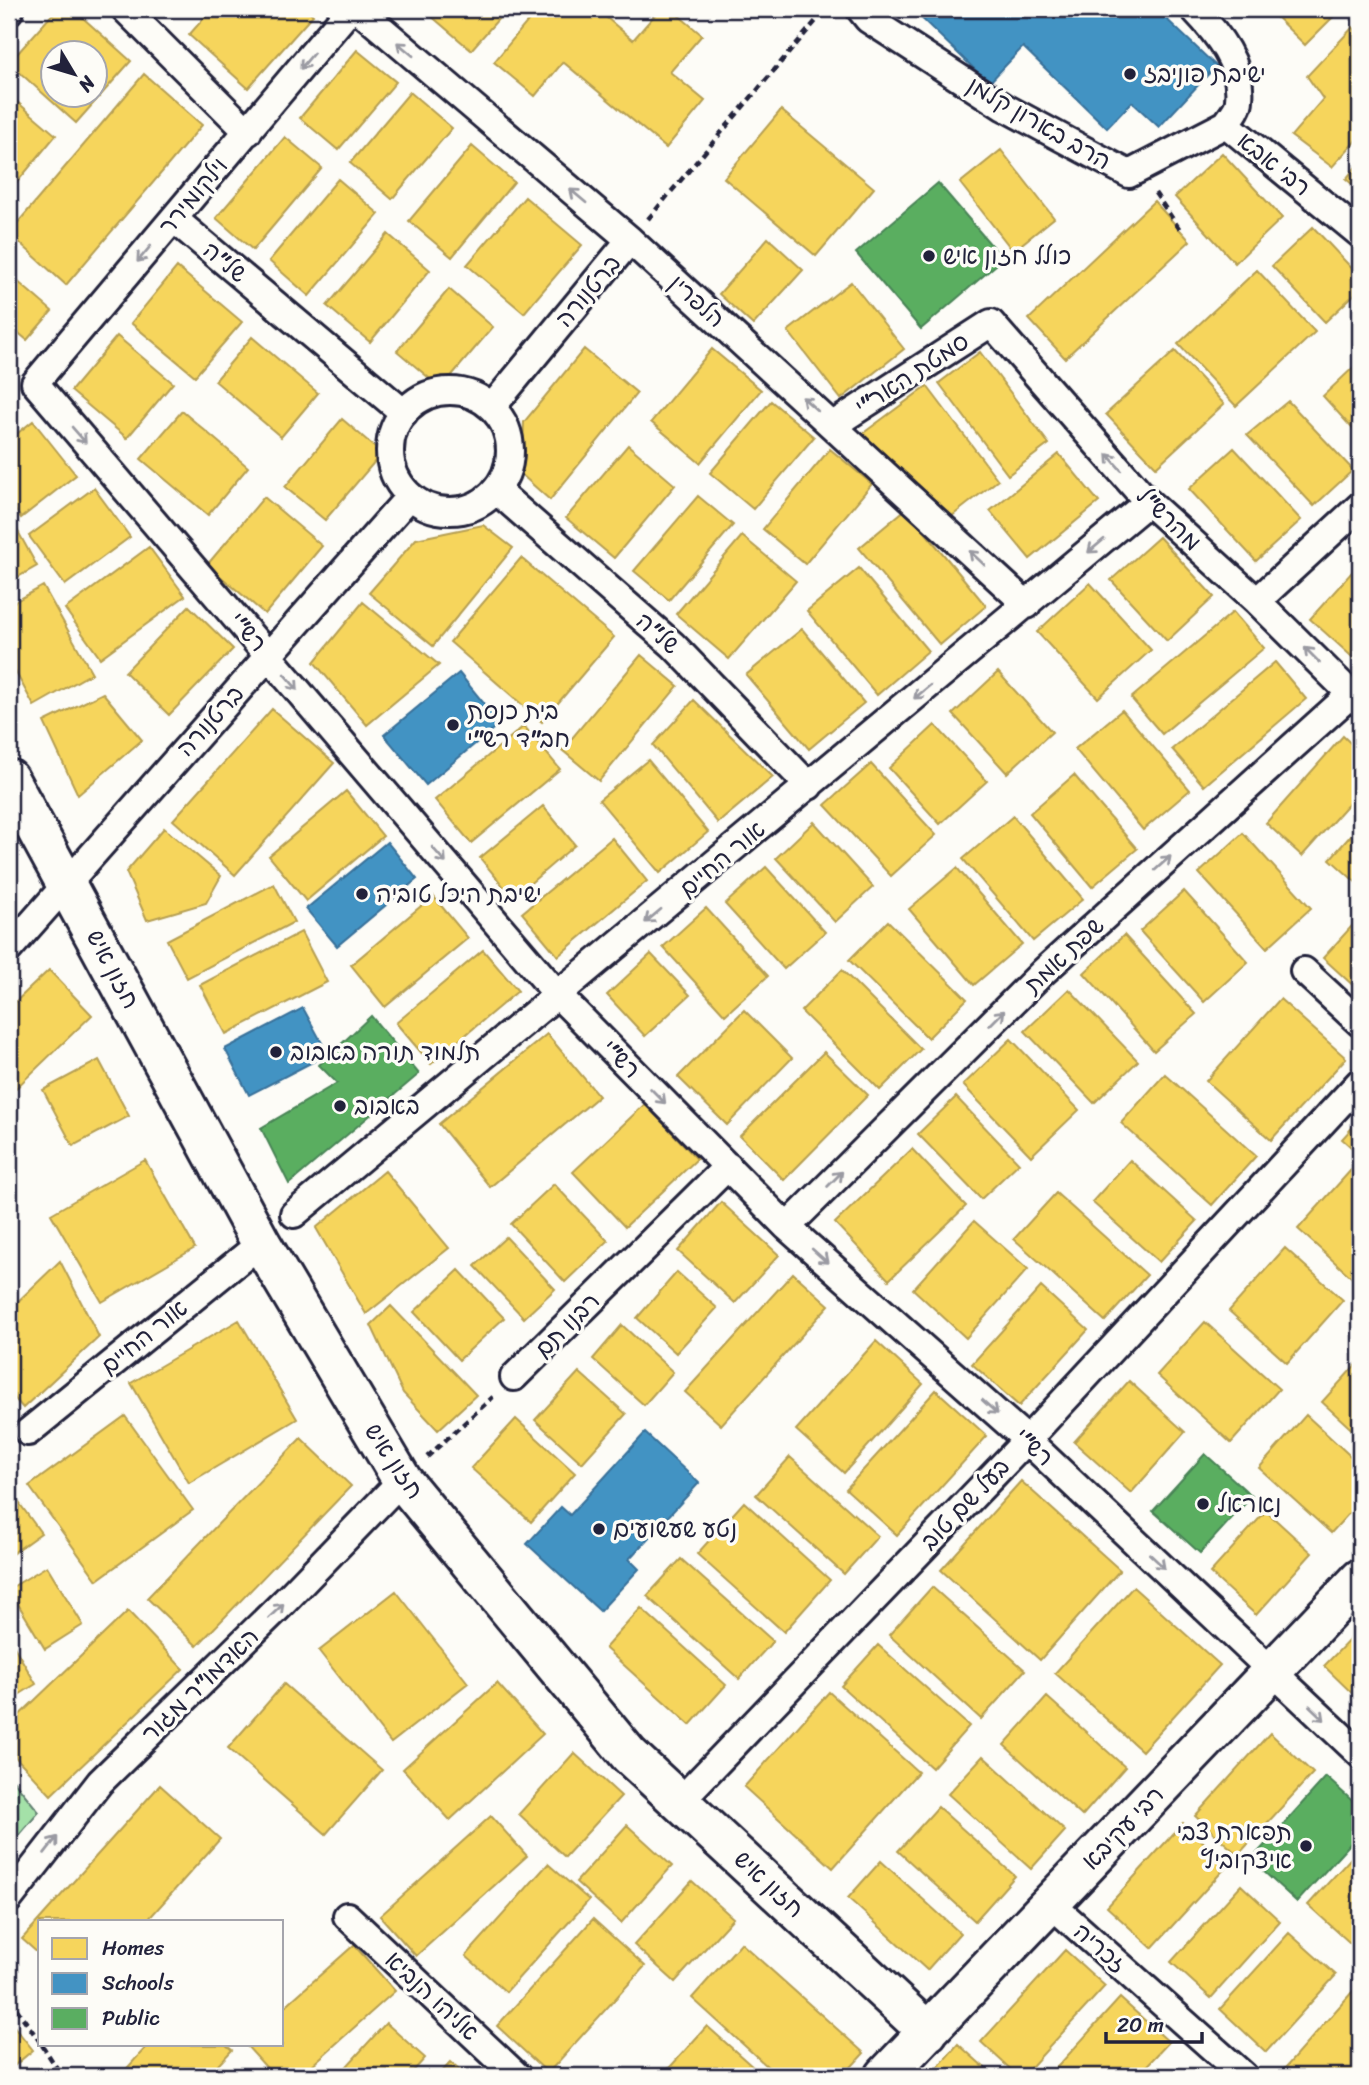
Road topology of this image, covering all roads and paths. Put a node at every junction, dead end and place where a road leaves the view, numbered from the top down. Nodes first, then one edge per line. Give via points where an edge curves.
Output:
1 (125, 9) edge
2 (350, 9) edge
3 (358, 9) edge
4 (826, 9) edge
5 (860, 9) edge
6 (1194, 9) edge
7 (1226, 124) junction
8 (248, 132) junction
9 (1129, 174) junction
10 (651, 215) dead end
11 (174, 219) junction
12 (1181, 231) dead end
13 (1360, 234) edge
14 (630, 240) junction
15 (991, 323) joint
16 (35, 383) joint
17 (492, 407) junction
18 (404, 413) junction
19 (833, 425) junction
20 (496, 490) junction
21 (410, 496) junction
22 (1148, 502) junction
23 (1360, 506) edge
24 (1257, 601) junction
25 (1027, 605) junction
26 (268, 656) junction
27 (1356, 698) edge
28 (9, 779) edge
29 (810, 786) junction
30 (67, 883) junction
31 (9, 949) edge
32 (1304, 971) dead end
33 (558, 995) junction
34 (1360, 1023) edge
35 (1360, 1082) edge
36 (728, 1166) junction
37 (294, 1214) dead end
38 (787, 1227) junction
39 (261, 1242) junction
40 (514, 1377) joint
41 (28, 1432) dead end
42 (1027, 1440) junction
43 (402, 1480) junction
44 (1360, 1579) edge
45 (1274, 1671) junction
46 (1360, 1755) edge
47 (681, 1801) junction
48 (9, 1899) edge
49 (1050, 1903) junction
50 (347, 1916) dead end
51 (9, 1998) edge
52 (928, 2032) junction
53 (38, 2039) edge
54 (43, 2046) edge
55 (62, 2076) edge
56 (517, 2076) edge
57 (885, 2076) edge
58 (1244, 2076) edge

1 - 8 street
2 -> 8 street, וילקומירר
14 -> 3 street, הלפרין
4 - 10 path
5 - 9 street, הרב בארון קלמן via 868,19 1004,107
6 - 7 street, רבי אבא via 1223,44 1238,74 1240,103
7 - 9 street, הרב בארון קלמן
7 - 13 street, רבי אבא
8 - 11 street, וילקומירר
9 - 12 path via 1160,197
11 -> 16 street, וילקומירר
11 - 18 street, של"ה
14 - 17 street, ברטנורה
19 -> 14 street, הלפרין
15 - 19 street, סמטת האר"י
22 -> 15 street, מהרש"ל
16 -> 26 street, רש"י
17 - 18 street via 457,391 419,400
17 - 20 street via 503,422 510,457
18 - 21 street via 390,446 398,482
25 -> 19 street, הלפרין
20 - 21 street via 464,510 444,511
20 - 29 street, של"ה via 673,645
21 - 26 street, ברטנורה
22 - 24 street, מהרש"ל
22 -> 25 street, אור החיים
23 - 24 street
27 -> 24 street, מהרש"ל
25 -> 29 street, אור החיים
26 - 30 street, ברטנורה
26 -> 33 street, רש"י
38 -> 27 street, שפת אמת via 1043,972
28 - 30 street, חזון איש
29 -> 33 street, אור החיים
30 - 31 street
30 - 39 street, חזון איש
32 - 34 street
33 -> 36 street, רש"י
33 - 37 street, אור החיים
35 - 42 street, בעל שם טוב
36 - 38 street, רש"י
36 - 40 street, רבנו תם
38 -> 42 street, רש"י
39 - 41 street, אור החיים
39 - 43 street, חזון איש
40 - 43 path, רבנו תם
42 -> 45 street, רש"י
42 - 47 street, בעל שם טוב
43 - 47 street, חזון איש via 629,1755
48 -> 43 street, האדמו"ר מגור via 100,1782
44 - 45 street, רבי עקיבא
45 -> 46 street, רש"י
45 - 49 street, רבי עקיבא
47 - 52 street, חזון איש
49 - 52 street, רבי עקיבא
49 - 58 street, זכריה
50 - 56 street, אליהו הנביא
51 - 53 path
52 - 57 street, רבי עקיבא
54 - 55 path

